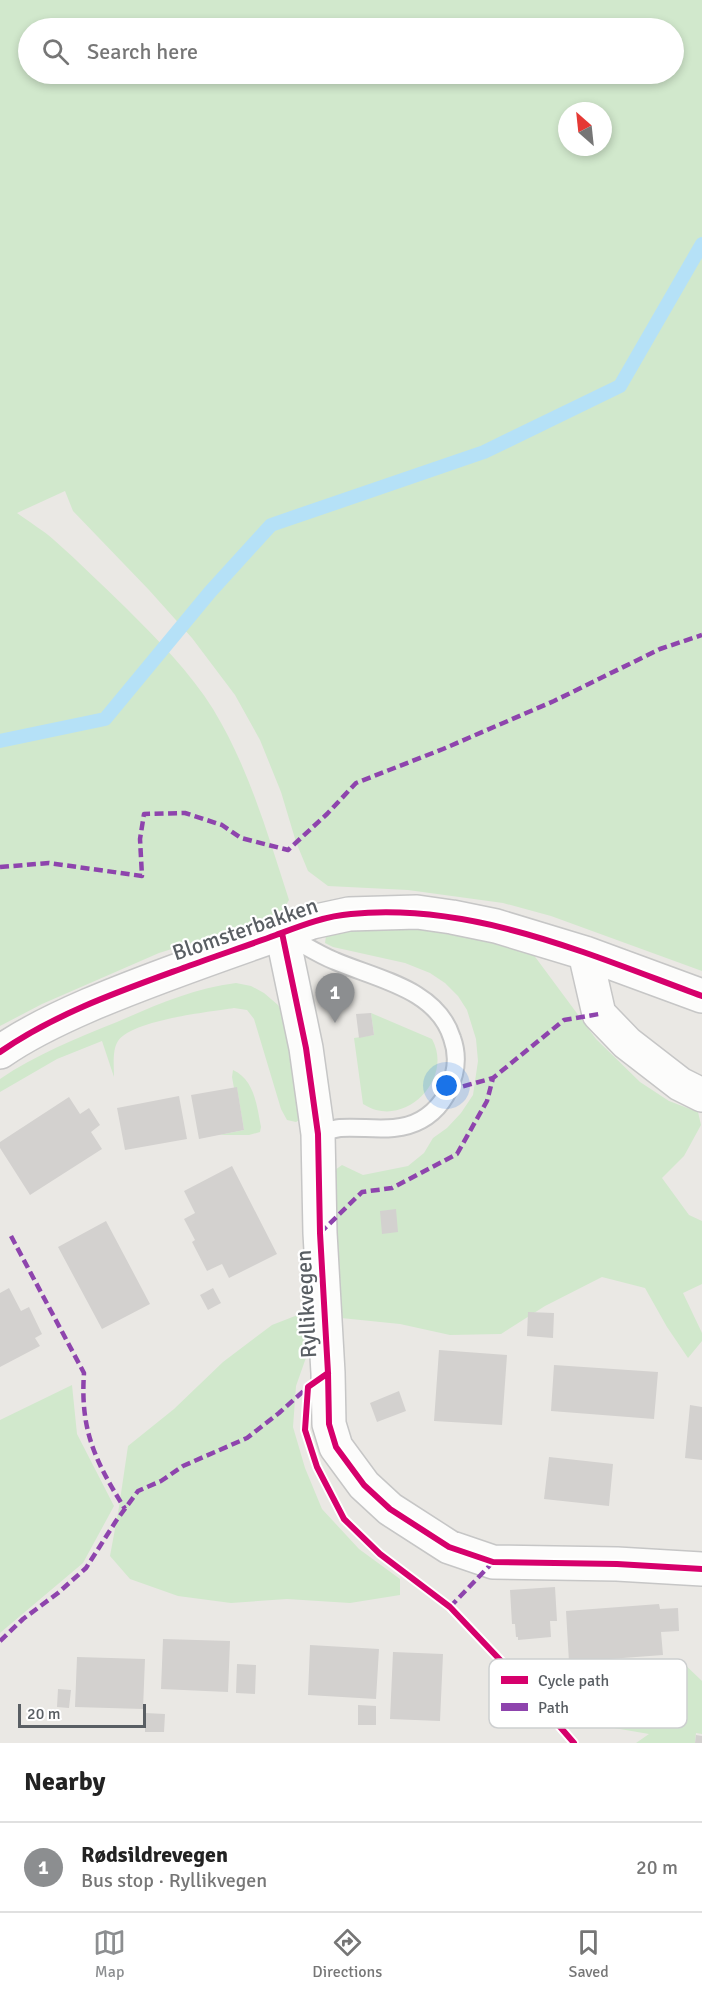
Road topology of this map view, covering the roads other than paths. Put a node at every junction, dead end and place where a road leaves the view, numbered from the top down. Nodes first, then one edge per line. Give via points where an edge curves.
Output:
1 (282, 933) junction
2 (585, 953) junction
3 (702, 996) edge
4 (0, 1052) edge
5 (702, 1095) edge
6 (318, 1134) junction
7 (702, 1569) edge

1 - 2 street, Blomsterbakken via 349,914 417,912 496,926
1 - 4 street, Blomsterbakken via 130,987 65,1016
1 - 6 street, Ryllikvegen via 306,1048
1 - 6 lane via 334,961 420,996 437,1010 455,1046 456,1067 450,1090 439,1107 421,1120 401,1128 338,1128
2 - 3 street, Blomsterbakken
2 - 5 street via 599,1014 627,1043 680,1084
6 - 7 street, Ryllikvegen via 329,1424 336,1448 363,1485 390,1509 449,1547 493,1562

